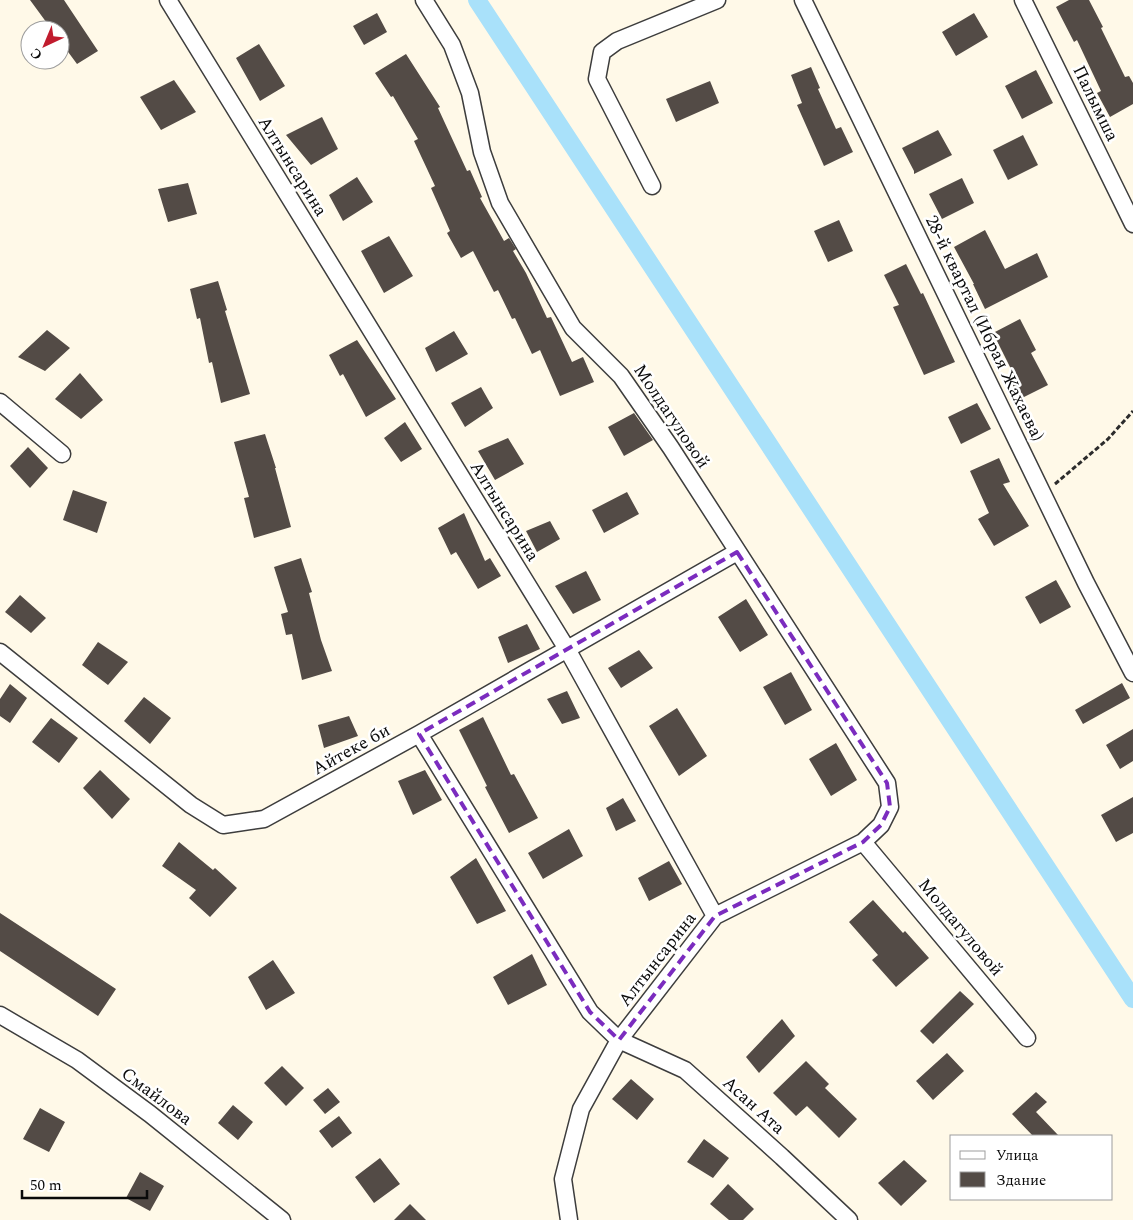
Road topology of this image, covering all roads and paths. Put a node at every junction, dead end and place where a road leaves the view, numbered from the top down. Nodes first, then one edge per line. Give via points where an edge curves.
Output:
1 (168, 0) edge
2 (424, 0) edge
3 (718, 0) edge
4 (803, 0) edge
5 (1023, 0) edge
6 (652, 186) dead end
7 (1133, 224) edge
8 (0, 402) edge
9 (1133, 411) edge
10 (62, 454) dead end
11 (1043, 495) junction
12 (737, 552) junction
13 (567, 649) junction
14 (0, 652) edge
15 (1133, 672) edge
16 (419, 734) junction
17 (863, 842) junction
18 (715, 916) junction
19 (0, 1015) edge
20 (1027, 1038) dead end
21 (619, 1040) junction
22 (282, 1220) edge
23 (569, 1220) edge
24 (849, 1220) edge

1 - 13 street, Алтынсарина
2 - 12 street, Молдагуловой via 452,45 467,85 482,152 500,203 573,328 621,376
3 - 6 street via 617,41 602,52 597,79
4 - 11 street, 28-й квартал (Ибрая Жахаева)
5 - 7 street, Палымша
8 - 10 street
9 - 11 path via 1108,438
11 - 15 street, 28-й квартал (Ибрая Жахаева)
12 - 13 street, Айтеке би
12 - 17 street, Молдагуловой via 887,783 890,807 882,825
13 - 16 street, Айтеке би
13 - 18 street, Алтынсарина
14 - 16 street, Айтеке би via 191,805 223,825 264,819
16 - 21 street via 590,1012
17 - 18 street, Молдагуловой
17 - 20 street, Молдагуловой
18 - 21 street, Алтынсарина
19 - 22 street, Смайлова via 77,1060
21 - 23 street, Алтынсарина via 581,1108 563,1179
21 - 24 street, Асан Ата via 685,1070

